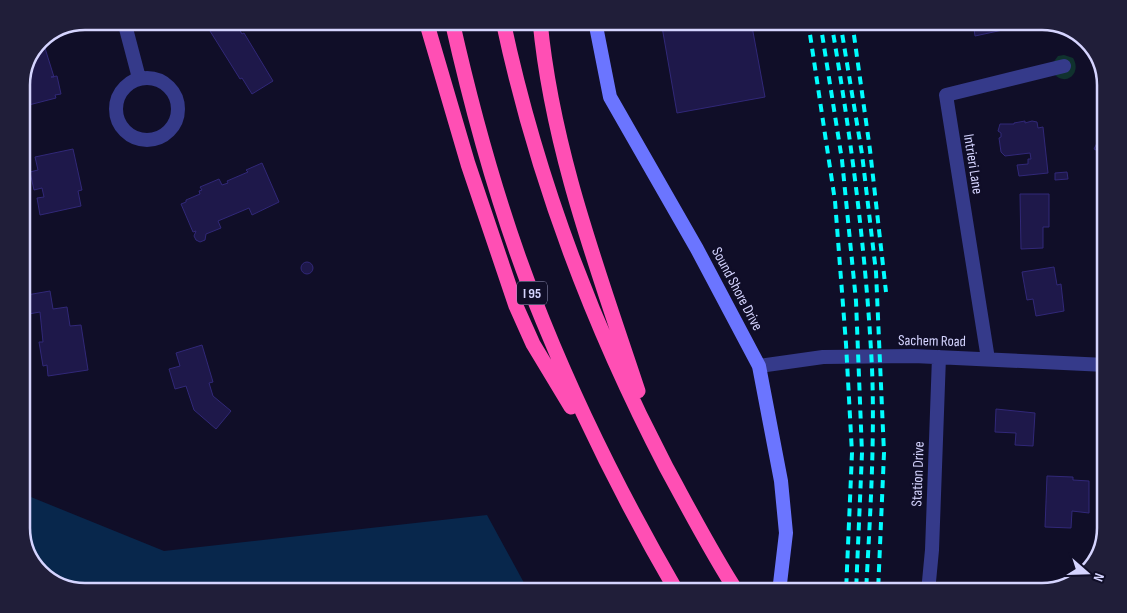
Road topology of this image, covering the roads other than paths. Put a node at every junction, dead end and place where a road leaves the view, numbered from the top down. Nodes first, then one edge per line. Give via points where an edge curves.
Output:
1 (126, 30) edge
2 (429, 30) edge
3 (454, 30) edge
4 (505, 30) edge
5 (541, 30) edge
6 (596, 30) edge
7 (1064, 66) dead end
8 (139, 78) junction
9 (939, 357) junction
10 (988, 359) junction
11 (1097, 365) edge
12 (759, 366) junction
13 (656, 447) junction
14 (622, 494) junction
15 (672, 583) edge
16 (732, 583) edge
17 (780, 583) edge
18 (929, 583) edge

1 - 8 street
2 - 14 highway via 468,164 516,306 534,344
3 - 14 highway, I 95 via 480,137 520,260 567,378
4 - 13 highway via 527,116 557,212 602,331
5 - 13 highway via 548,78 579,211
6 - 12 main road, Sound Shore Drive via 610,97
7 - 10 street, Intrieri Lane via 946,95
8 - 8 street via 120,92 116,112 122,128 129,134 153,140 164,135 176,122 178,106 170,86 156,78
9 - 10 street, Sachem Road
9 - 12 street, Sachem Road via 823,357
9 - 18 street, Station Drive
10 - 11 street, Sachem Road
12 - 17 main road, Sound Shore Drive via 781,481 786,533
13 - 16 highway
14 - 15 highway, I 95

